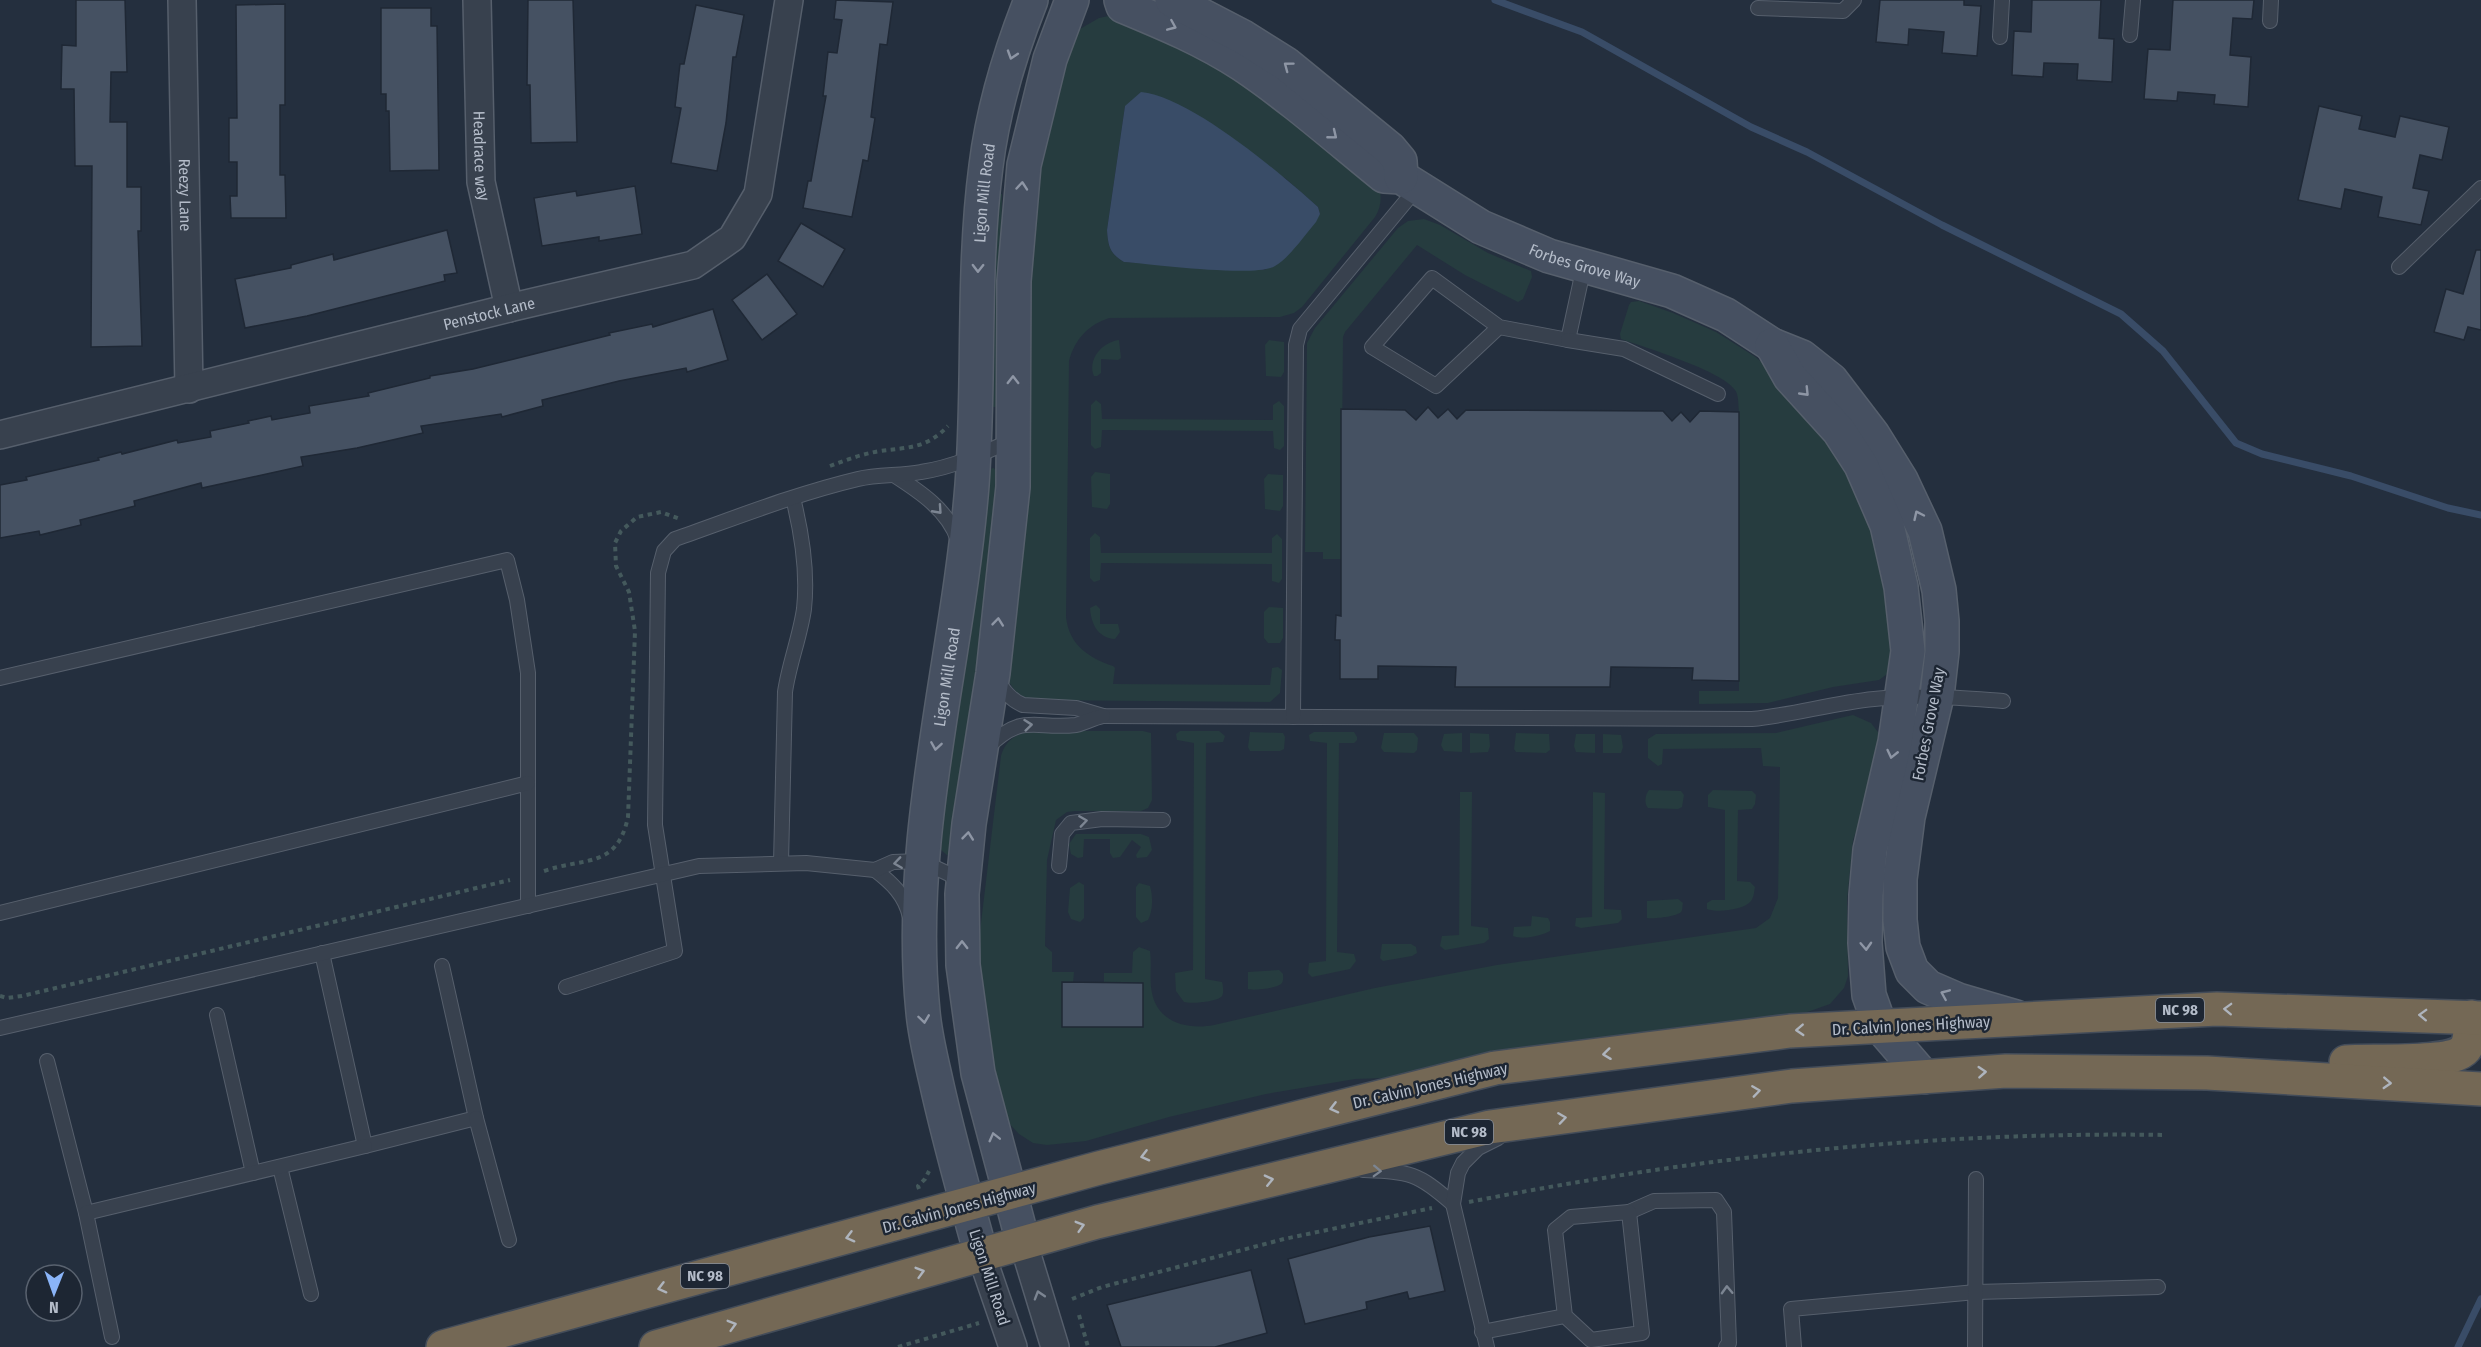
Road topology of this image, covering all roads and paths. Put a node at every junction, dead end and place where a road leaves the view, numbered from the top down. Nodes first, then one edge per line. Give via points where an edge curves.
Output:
1 (182, 0) edge
2 (477, 0) edge
3 (789, 0) edge
4 (1031, 0) edge
5 (1072, 0) edge
6 (1121, 0) edge
7 (1172, 0) edge
8 (1854, 0) edge
9 (2002, 0) edge
10 (2133, 0) edge
11 (2271, 0) edge
12 (1758, 8) dead end
13 (2270, 21) dead end
14 (2130, 34) dead end
15 (2000, 38) dead end
16 (1408, 183) junction
17 (2481, 188) edge
18 (1584, 266) junction
19 (2399, 267) dead end
20 (508, 308) junction
21 (1499, 327) junction
22 (1568, 340) junction
23 (1772, 345) junction
24 (189, 389) junction
25 (1718, 394) dead end
26 (951, 423) dead end
27 (0, 435) edge
28 (1014, 439) junction
29 (973, 459) junction
30 (826, 467) dead end
31 (894, 475) junction
32 (793, 498) junction
33 (1878, 501) junction
34 (687, 521) dead end
35 (964, 560) junction
36 (993, 673) junction
37 (0, 678) edge
38 (1937, 696) junction
39 (1903, 697) junction
40 (2003, 701) dead end
41 (1103, 716) junction
42 (1293, 717) junction
43 (980, 754) junction
44 (528, 783) junction
45 (1163, 820) dead end
46 (921, 861) junction
47 (781, 864) junction
48 (1059, 866) dead end
49 (875, 870) junction
50 (546, 871) dead end
51 (661, 874) junction
52 (513, 879) dead end
53 (962, 894) junction
54 (528, 906) junction
55 (0, 913) edge
56 (322, 953) junction
57 (920, 960) junction
58 (442, 966) dead end
59 (566, 987) dead end
60 (0, 996) edge
61 (217, 1015) dead end
62 (2476, 1017) edge
63 (2021, 1019) junction
64 (1880, 1026) junction
65 (0, 1028) edge
66 (47, 1061) dead end
67 (2207, 1073) junction
68 (1924, 1077) junction
69 (2481, 1089) edge
70 (476, 1118) junction
71 (1526, 1122) junction
72 (2166, 1135) dead end
73 (365, 1146) junction
74 (280, 1167) junction
75 (1319, 1169) junction
76 (253, 1173) junction
77 (1976, 1179) dead end
78 (1009, 1194) junction
79 (1468, 1202) dead end
80 (1453, 1204) junction
81 (968, 1205) junction
82 (1437, 1207) dead end
83 (1629, 1212) junction
84 (86, 1213) junction
85 (509, 1240) dead end
86 (1023, 1242) junction
87 (981, 1254) junction
88 (2158, 1287) dead end
89 (1976, 1292) junction
90 (311, 1294) dead end
91 (1072, 1299) dead end
92 (1079, 1315) dead end
93 (1566, 1316) junction
94 (980, 1323) dead end
95 (1482, 1332) junction
96 (112, 1337) dead end
97 (443, 1347) edge
98 (656, 1347) edge
99 (897, 1347) edge
100 (1013, 1347) edge
101 (1055, 1347) edge
102 (1088, 1347) edge
103 (1487, 1347) edge
104 (1726, 1347) edge
105 (1794, 1347) edge
106 (1976, 1347) edge

1 - 24 street, Reezy Lane
2 - 20 street, Headrace way via 481,182
3 - 20 street, Penstock Lane via 758,194 732,238 693,265
4 -> 29 street, Ligon Mill Road via 1005,74 986,165 979,242
28 -> 5 street via 1014,281 1024,165 1050,58
6 -> 16 street, Forbes Grove Way via 1124,6 1182,31 1242,64 1384,176
16 -> 7 street via 1400,161 1390,149 1286,64
8 - 12 lane via 1843,11
9 - 15 lane
10 - 14 lane
11 - 13 lane
16 - 18 street, Forbes Grove Way via 1481,227 1549,256
16 - 42 lane via 1300,329 1296,345
17 - 19 lane
18 - 22 lane
18 - 23 street, Forbes Grove Way via 1672,291 1726,315
20 - 24 street, Penstock Lane
21 - 21 lane via 1436,386 1372,347 1432,278
21 - 22 lane
22 - 25 lane via 1624,349
23 -> 33 street, Forbes Grove Way via 1790,377 1839,431
38 -> 23 street, Forbes Grove Way via 1942,621 1925,531 1901,480 1873,435 1831,380 1802,357
24 - 27 street, Penstock Lane
26 - 30 path via 924,445 865,454
28 - 29 lane
36 -> 28 street via 1013,487
29 - 31 lane
29 - 35 street, Ligon Mill Road
31 - 32 lane via 864,477
31 -> 35 lane via 924,494 954,528
32 - 47 lane via 806,586 786,692
32 - 51 lane via 675,539 664,551 658,573 655,802
33 - 38 street via 1899,529 1923,589 1928,674
33 - 39 street, Forbes Grove Way via 1893,550 1906,625 1908,651
34 - 50 path via 661,512 649,513 628,523 615,543 616,566 629,592 635,631 628,817 618,844 610,853 600,859
35 -> 46 street, Ligon Mill Road
36 - 41 lane via 1015,702 1076,708
36 - 43 street
37 - 44 lane via 507,560 528,673
38 - 39 lane
38 - 40 lane
63 -> 38 street, Forbes Grove Way via 1928,987 1912,971 1903,947 1900,879 1908,817
39 - 42 lane via 1752,719
39 -> 64 street, Forbes Grove Way via 1870,850 1866,895 1869,995
41 - 42 lane
43 -> 41 lane via 998,737 1024,724 1076,725
53 -> 43 street
44 - 54 lane
44 - 55 lane
48 -> 45 lane via 1062,834 1071,823
46 -> 49 lane via 893,862
46 - 53 lane via 951,875
46 - 57 street, Ligon Mill Road
47 - 49 lane
47 - 51 lane via 699,866
49 - 57 lane via 901,894
51 - 54 lane
51 - 59 lane via 675,951
52 - 60 path via 22,996
78 -> 53 street via 978,1073 969,1018 963,965
54 - 56 lane
56 - 65 lane
56 - 73 lane
57 -> 81 street, Ligon Mill Road via 931,1059
58 - 70 lane
61 - 76 lane
62 -> 63 highway, Dr. Calvin Jones Highway / NC 98 via 2217,1009
62 - 67 highway via 2467,1047 2450,1057
63 - 64 highway, Dr. Calvin Jones Highway / NC 98
64 - 68 street, Forbes Grove Way
64 -> 78 highway, Dr. Calvin Jones Highway / NC 98 via 1790,1031 1495,1068
66 - 84 lane
68 -> 67 highway, NC 98 via 2006,1071
67 -> 69 highway, NC 98
71 -> 68 highway, NC 98 via 1792,1086
70 - 73 lane
70 - 85 lane
71 - 75 highway, NC 98 via 1490,1127
71 - 80 lane via 1468,1155 1458,1173
72 - 79 path via 2017,1136 1810,1151 1568,1182
73 - 74 lane
74 - 76 lane
74 - 90 lane
75 -> 80 lane via 1407,1173 1429,1182
86 -> 75 highway, NC 98
76 - 84 lane
77 - 89 lane
78 - 81 highway, Dr. Calvin Jones Highway / NC 98
78 - 86 street
80 - 95 lane
81 - 87 street, Ligon Mill Road
81 -> 97 highway, Dr. Calvin Jones Highway / NC 98
82 - 91 path via 1284,1239 1102,1287
83 - 93 lane via 1571,1217 1555,1230
83 - 93 lane via 1642,1333 1591,1340
104 -> 83 lane via 1729,1343 1724,1212 1716,1200 1654,1201
84 - 96 lane
86 - 87 highway, NC 98
101 -> 86 street
98 -> 87 highway, NC 98
87 - 100 street, Ligon Mill Road
88 - 89 lane
89 - 105 lane via 1791,1309
89 - 106 lane
92 - 102 path
93 - 95 lane
94 - 99 path
95 - 103 lane

